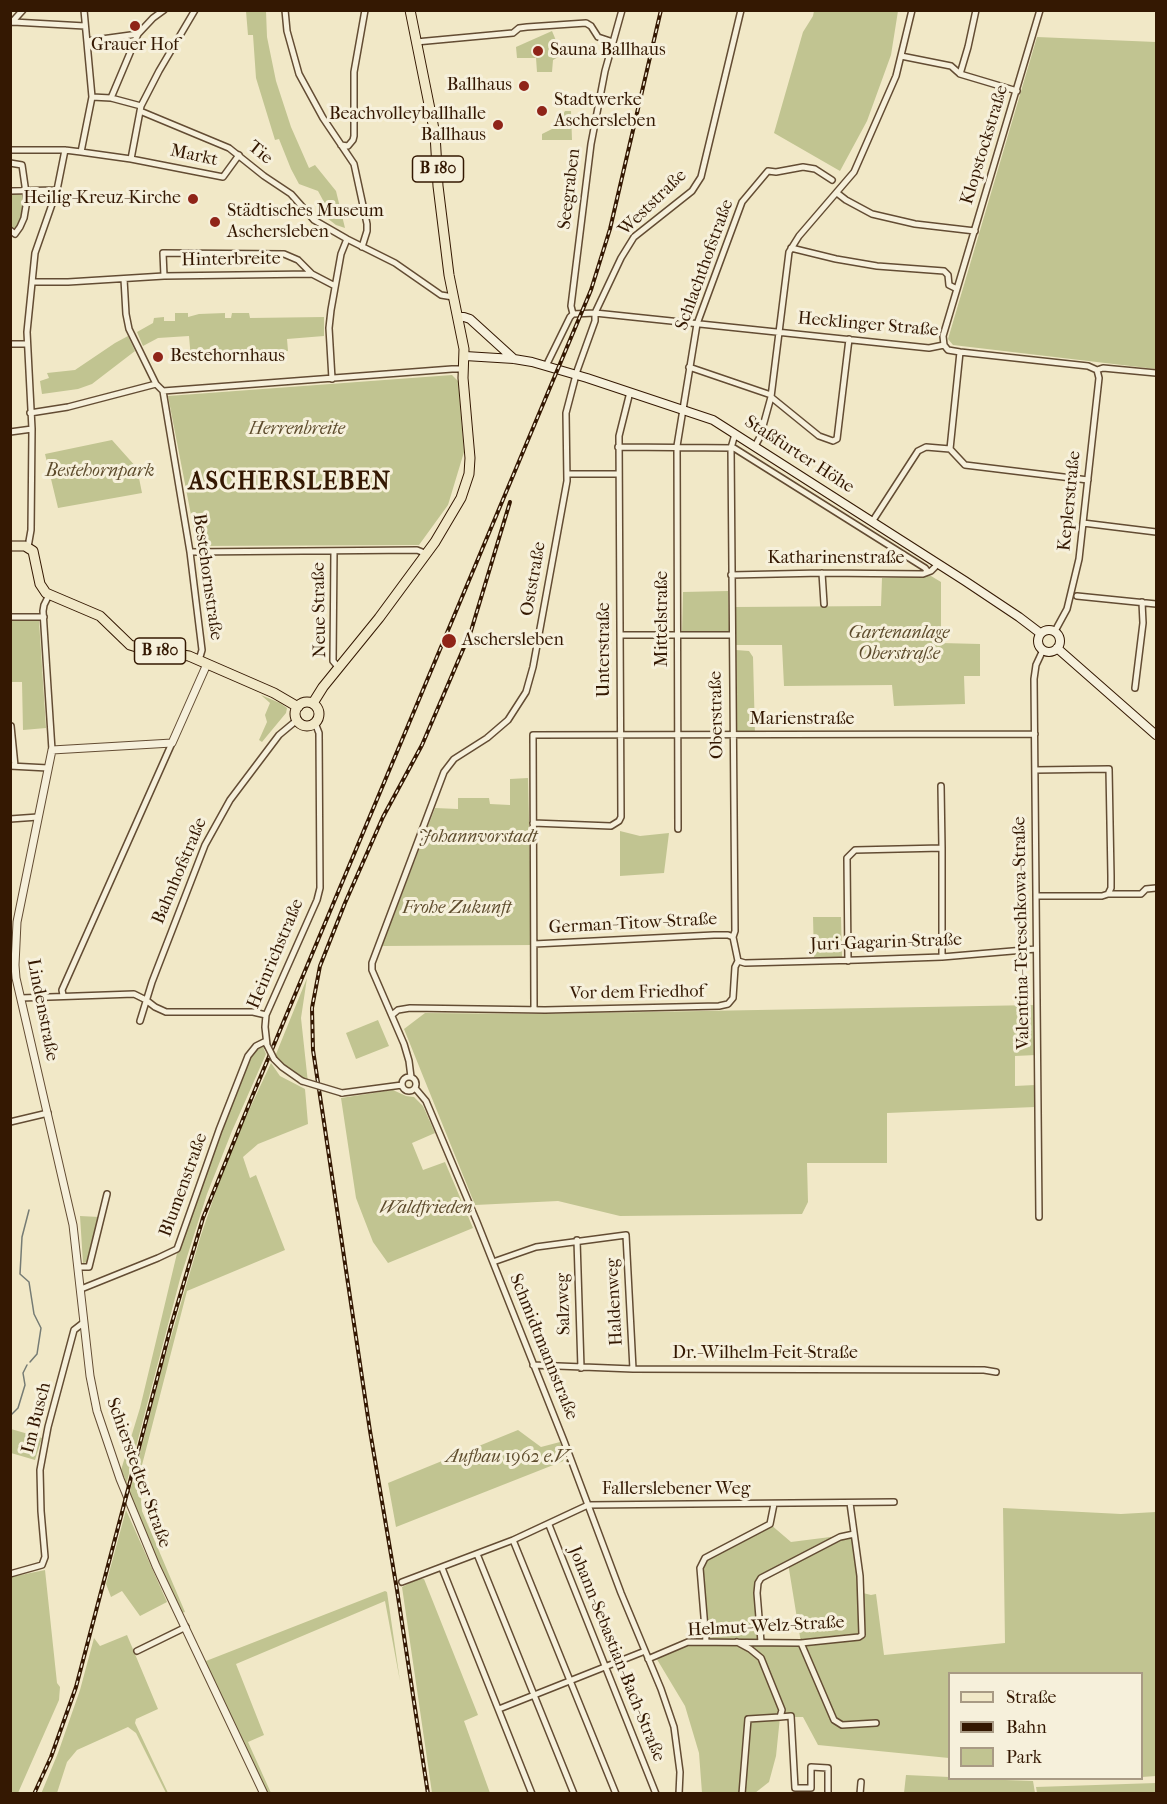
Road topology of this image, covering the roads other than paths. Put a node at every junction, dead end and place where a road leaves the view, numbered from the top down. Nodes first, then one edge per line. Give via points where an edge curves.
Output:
1 (23, 10) edge
2 (84, 10) edge
3 (164, 10) edge
4 (195, 10) edge
5 (285, 10) edge
6 (364, 10) edge
7 (410, 10) edge
8 (622, 10) edge
9 (741, 10) edge
10 (912, 10) edge
11 (976, 10) edge
12 (1041, 10) edge
13 (12, 22) edge
14 (85, 26) junction
15 (138, 34) junction
16 (87, 41) junction
17 (416, 42) junction
18 (613, 42) junction
19 (902, 56) junction
20 (960, 74) junction
21 (1017, 91) junction
22 (92, 97) junction
23 (111, 98) junction
24 (140, 108) junction
25 (341, 145) junction
26 (10, 150) edge
27 (65, 150) junction
28 (81, 152) junction
29 (239, 155) junction
30 (132, 159) junction
31 (10, 163) edge
32 (832, 180) dead end
33 (26, 189) junction
34 (57, 190) junction
35 (10, 191) edge
36 (837, 193) junction
37 (10, 230) edge
38 (975, 231) junction
39 (347, 239) junction
40 (362, 247) junction
41 (791, 248) junction
42 (312, 274) junction
43 (164, 276) junction
44 (124, 279) junction
45 (32, 282) junction
46 (335, 286) junction
47 (957, 289) junction
48 (453, 297) junction
49 (596, 313) junction
50 (573, 314) junction
51 (458, 317) junction
52 (697, 324) junction
53 (778, 332) junction
54 (849, 339) junction
55 (10, 344) edge
56 (26, 344) junction
57 (498, 345) junction
58 (944, 345) junction
59 (960, 352) junction
60 (465, 356) junction
61 (492, 358) junction
62 (514, 359) junction
63 (546, 366) junction
64 (689, 367) junction
65 (463, 369) junction
66 (1096, 370) junction
67 (1156, 373) edge
68 (577, 376) junction
69 (332, 379) junction
70 (156, 384) junction
71 (162, 391) junction
72 (630, 392) junction
73 (771, 396) junction
74 (682, 409) junction
75 (30, 413) junction
76 (32, 429) junction
77 (10, 432) edge
78 (735, 434) junction
79 (677, 446) junction
80 (755, 446) junction
81 (618, 447) junction
82 (731, 448) junction
83 (950, 449) junction
84 (568, 474) junction
85 (619, 474) junction
86 (1088, 480) junction
87 (872, 522) junction
88 (1083, 523) junction
89 (1156, 532) edge
90 (10, 546) edge
91 (28, 547) junction
92 (334, 551) junction
93 (190, 552) junction
94 (427, 554) junction
95 (938, 564) junction
96 (928, 572) junction
97 (822, 573) junction
98 (731, 575) junction
99 (49, 595) junction
100 (1077, 596) dead end
101 (1142, 602) junction
102 (824, 604) dead end
103 (1156, 604) edge
104 (10, 617) edge
105 (44, 617) junction
106 (1055, 631) junction
107 (1040, 633) junction
108 (620, 635) junction
109 (732, 635) junction
110 (678, 636) junction
111 (1057, 648) junction
112 (1043, 650) junction
113 (203, 662) junction
114 (339, 668) junction
115 (1135, 688) dead end
116 (313, 703) junction
117 (298, 706) junction
118 (297, 720) junction
119 (315, 723) junction
120 (11, 726) edge
121 (1035, 734) junction
122 (677, 735) junction
123 (733, 735) junction
124 (1156, 735) edge
125 (620, 736) junction
126 (172, 743) junction
127 (52, 750) junction
128 (13, 766) edge
129 (48, 768) junction
130 (1035, 770) junction
131 (941, 786) dead end
132 (38, 817) junction
133 (10, 819) edge
134 (533, 823) junction
135 (678, 829) dead end
136 (942, 848) junction
137 (1156, 888) edge
138 (1108, 894) junction
139 (1036, 896) junction
140 (733, 937) junction
141 (534, 944) junction
142 (1036, 949) junction
143 (942, 957) junction
144 (738, 961) junction
145 (848, 961) junction
146 (735, 994) joint
147 (63, 995) junction
148 (21, 998) junction
149 (146, 1000) junction
150 (534, 1008) junction
151 (266, 1015) junction
152 (392, 1015) junction
153 (140, 1021) dead end
154 (266, 1043) junction
155 (411, 1077) junction
156 (402, 1085) junction
157 (415, 1088) junction
158 (48, 1113) junction
159 (10, 1122) edge
160 (107, 1194) dead end
161 (1039, 1217) dead end
162 (577, 1240) junction
163 (493, 1262) junction
164 (79, 1267) junction
165 (81, 1289) junction
166 (83, 1323) junction
167 (533, 1365) junction
168 (581, 1368) junction
169 (633, 1369) junction
170 (996, 1372) dead end
171 (850, 1503) junction
172 (894, 1503) dead end
173 (774, 1504) junction
174 (588, 1505) junction
175 (549, 1525) junction
176 (854, 1534) junction
177 (513, 1540) junction
178 (477, 1554) junction
179 (442, 1568) junction
180 (10, 1574) edge
181 (402, 1582) dead end
182 (186, 1627) junction
183 (706, 1641) junction
184 (735, 1641) junction
185 (760, 1642) junction
186 (801, 1643) junction
187 (137, 1651) dead end
188 (645, 1651) junction
189 (648, 1659) junction
190 (606, 1666) junction
191 (570, 1681) junction
192 (535, 1695) junction
193 (499, 1709) junction
194 (780, 1716) junction
195 (876, 1723) dead end
196 (861, 1782) dead end
197 (828, 1792) dead end
198 (264, 1794) edge
199 (532, 1794) edge
200 (574, 1794) edge
201 (616, 1794) edge
202 (656, 1794) edge
203 (679, 1794) edge
204 (742, 1794) edge
205 (860, 1794) edge

1 - 13 street
2 - 14 street
3 - 15 street
4 - 24 street
5 - 25 street via 300,74
6 - 25 street via 354,72 353,140 348,146
7 - 17 main road, B 180
8 - 18 street, Seegraben
9 - 49 street, Weststraße via 701,177 693,191 634,237
10 - 19 street
11 - 20 street
12 - 21 street, Klopstockstraße
13 - 14 street
14 - 16 street
15 - 16 street
15 - 23 street
16 - 22 street
17 - 18 street via 586,23 598,37
17 - 48 main road, B 180 via 436,140
18 - 50 street, Seegraben via 591,144
19 - 20 street via 951,66
19 - 36 street via 854,172
20 - 21 street
21 - 38 street, Klopstockstraße
22 - 23 street, Tie
22 - 28 street
23 - 24 street, Tie
24 - 29 street, Tie
24 - 30 street
25 - 40 street via 354,164 366,217
26 - 27 street, Markt
27 - 28 street, Markt
27 - 34 street
28 - 30 street, Markt
29 - 30 street, Markt via 223,177
29 - 39 street, Tie via 291,194 314,220
31 - 33 street via 22,165
32 - 52 street, Schlachthofstraße via 815,169 803,167 768,171 742,202
33 - 34 street
33 - 35 street
33 - 37 street via 23,222 15,234
34 - 45 street via 36,248
36 - 38 street via 872,214
36 - 41 street
38 - 47 street, Klopstockstraße
39 - 40 street, Tie
39 - 46 street
40 - 48 street, Tie via 405,269 441,295
41 - 47 street via 877,266 944,271 949,285
41 - 53 street
42 - 43 street, Hinterbreite
42 - 43 street via 298,260 284,254 163,253
42 - 46 street, Hinterbreite
43 - 44 street, Hinterbreite
44 - 45 street, Hinterbreite
44 - 70 street via 129,329
45 - 56 street
46 - 69 street via 329,328
47 - 58 street, Klopstockstraße via 943,336
48 - 51 main road, B 180
49 - 50 street, Hecklinger Straße
49 - 52 street, Hecklinger Straße
49 - 68 street, Weststraße
50 - 63 street, Seegraben
51 - 57 main road via 470,319
51 - 60 main road, B 180
52 - 53 street, Hecklinger Straße
52 - 64 street, Schlachthofstraße
53 - 54 street, Hecklinger Straße
53 - 73 street
54 - 58 street, Hecklinger Straße via 929,348
54 - 73 street via 837,439 819,436
55 - 56 street
56 - 75 street
57 - 61 main road via 499,352
57 - 62 main road
58 - 59 street, Hecklinger Straße
59 - 66 street, Hecklinger Straße
59 - 83 street
60 - 61 main road, Staßfurter Höhe
60 - 65 main road, B 180
61 - 62 main road, Staßfurter Höhe
62 - 63 main road, Staßfurter Höhe
63 - 68 main road, Staßfurter Höhe
64 - 73 street
64 - 74 street, Schlachthofstraße
65 - 69 street
65 - 94 main road, B 180 via 468,481
66 - 67 street, Hecklinger Straße
66 - 86 street, Keplerstraße via 1098,384
68 - 72 main road, Staßfurter Höhe
68 - 84 street, Oststraße via 565,418
69 - 71 street
70 - 71 street
70 - 75 street
71 - 93 street, Bestehornstraße
72 - 74 main road, Staßfurter Höhe
72 - 81 street, Unterstraße
73 - 80 street
74 - 78 main road, Staßfurter Höhe
74 - 79 street, Mittelstraße
75 - 76 street
76 - 77 street
76 - 91 street
78 - 80 main road, Staßfurter Höhe
78 - 82 street, Oberstraße
79 - 81 street
79 - 82 street
79 - 110 street, Mittelstraße
80 - 87 main road, Staßfurter Höhe
81 - 85 street, Unterstraße
82 - 96 street, Staßfurter Höhe
82 - 98 street, Oberstraße
83 - 86 street via 964,465
83 - 87 street via 926,447 918,452
84 - 85 street
84 - 152 street, Oststraße via 530,684 519,706 494,732 454,759 444,772 372,963
85 - 108 street, Unterstraße
86 - 88 street, Keplerstraße
87 - 95 main road, Staßfurter Höhe
88 - 89 street
88 - 106 street, Keplerstraße via 1068,606
90 - 91 main road
91 - 99 main road via 34,553 42,587
92 - 93 street
92 - 94 street via 417,550
92 - 114 street, Neue Straße via 333,661
93 - 113 street, Bestehornstraße
94 - 114 main road, B 180
95 - 96 street, Katharinenstraße
95 - 107 main road, Staßfurter Höhe
96 - 97 street, Katharinenstraße
97 - 98 street, Katharinenstraße
97 - 102 street
98 - 109 street, Oberstraße
99 - 105 street, Lindenstraße
99 - 113 main road, B 180 via 100,616 129,645 182,654
100 - 101 street
101 - 103 street
101 - 115 street
104 - 105 street
105 - 127 street, Lindenstraße
106 - 107 main road
106 - 111 main road via 1060,639
107 - 112 main road via 1038,642
108 - 110 street
108 - 125 street, Unterstraße
109 - 110 street
109 - 123 street, Oberstraße
110 - 122 street, Mittelstraße
111 - 112 main road
111 - 124 main road
112 - 121 street, Valentina-Tereschkowa-Straße via 1035,671
113 - 117 main road, B 180
113 - 126 street
114 - 116 main road, B 180
116 - 117 main road
116 - 119 main road via 320,714
117 - 118 main road
118 - 119 main road via 305,726
118 - 149 street, Bahnhofstraße via 279,735 230,800 205,845
119 - 151 street, Heinrichstraße via 319,733 320,888
120 - 128 street
121 - 123 street, Marienstraße
121 - 130 street, Valentina-Tereschkowa-Straße
122 - 123 street, Marienstraße
122 - 125 street, Marienstraße
122 - 135 street, Mittelstraße
123 - 140 street, Oberstraße
125 - 134 street, Unterstraße via 619,821 611,826
125 - 134 street, Marienstraße via 533,735
126 - 127 street
126 - 147 street
127 - 129 street, Lindenstraße
128 - 129 street
129 - 132 street, Lindenstraße
130 - 138 street via 1109,769
130 - 139 street, Valentina-Tereschkowa-Straße
131 - 136 street
132 - 133 street
132 - 148 street, Lindenstraße via 15,940
134 - 141 street
136 - 143 street
136 - 145 street via 855,850 847,858
137 - 138 street via 1141,894
138 - 139 street
139 - 142 street, Valentina-Tereschkowa-Straße
140 - 141 street, German-Titow-Straße
140 - 144 street, Oberstraße
141 - 150 street
142 - 143 street, Juri-Gagarin-Straße
142 - 161 street, Valentina-Tereschkowa-Straße
143 - 145 street, Juri-Gagarin-Straße
144 - 145 street, Juri-Gagarin-Straße
144 - 146 street, Oberstraße
146 - 150 street, Vor dem Friedhof via 728,1004 719,1006
147 - 148 street
147 - 149 street via 134,994
148 - 158 street, Lindenstraße
149 - 151 street via 166,1012 253,1011
149 - 153 street, Bahnhofstraße
150 - 152 street, Vor dem Friedhof via 410,1008
151 - 154 street, Heinrichstraße
152 - 155 street
154 - 156 street, Heinrichstraße, bridge via 274,1059 302,1081 342,1093
154 - 165 street, Blumenstraße via 256,1046 248,1056 177,1249
155 - 156 street
155 - 157 street
156 - 157 street via 407,1090
157 - 163 street, Schmidtmannstraße via 426,1101
158 - 159 street
158 - 164 street, Lindenstraße
160 - 164 street via 89,1267
162 - 163 street via 536,1247
162 - 168 street, Salzweg
162 - 169 street, Haldenweg via 626,1235
163 - 167 street, Schmidtmannstraße
164 - 165 street, Lindenstraße
165 - 166 street, Lindenstraße
166 - 180 street, Im Busch via 74,1330 40,1470 45,1557 42,1564
166 - 182 street, Schierstedter Straße via 90,1376 107,1443 135,1519
167 - 168 street, Dr.-Wilhelm-Feit-Straße
167 - 174 street, Schmidtmannstraße
168 - 169 street, Dr.-Wilhelm-Feit-Straße
169 - 170 street, Dr.-Wilhelm-Feit-Straße
171 - 172 street, Fallerslebener Weg
171 - 173 street, Fallerslebener Weg
171 - 176 street, Helmut-Welz-Straße
173 - 174 street, Fallerslebener Weg
173 - 183 street via 770,1524 705,1558 700,1568
174 - 175 street, Fallerslebener Weg
174 - 188 street, Schmidtmannstraße
175 - 177 street, Fallerslebener Weg
175 - 190 street, Johann-Sebastian-Bach-Straße
176 - 185 street via 840,1537 761,1578 757,1593
176 - 186 street, Helmut-Welz-Straße via 863,1631 859,1637
177 - 178 street, Fallerslebener Weg
177 - 191 street
178 - 179 street, Fallerslebener Weg
178 - 192 street
179 - 181 street, Fallerslebener Weg
179 - 193 street
182 - 187 street
182 - 198 street, Schierstedter Straße
183 - 184 street, Helmut-Welz-Straße
183 - 189 street, Helmut-Welz-Straße via 688,1642
184 - 185 street, Helmut-Welz-Straße
184 - 194 street via 761,1658 782,1710
185 - 186 street, Helmut-Welz-Straße
186 - 195 street via 834,1720 842,1725
188 - 189 street, Schmidtmannstraße
188 - 190 street
189 - 203 street, Schmidtmannstraße via 674,1727
190 - 191 street
190 - 202 street, Johann-Sebastian-Bach-Straße
191 - 192 street
191 - 201 street
192 - 193 street
192 - 200 street
193 - 199 street
194 - 197 street via 791,1716 795,1788 811,1788 811,1767 828,1768
194 - 204 street via 748,1719
196 - 205 street

